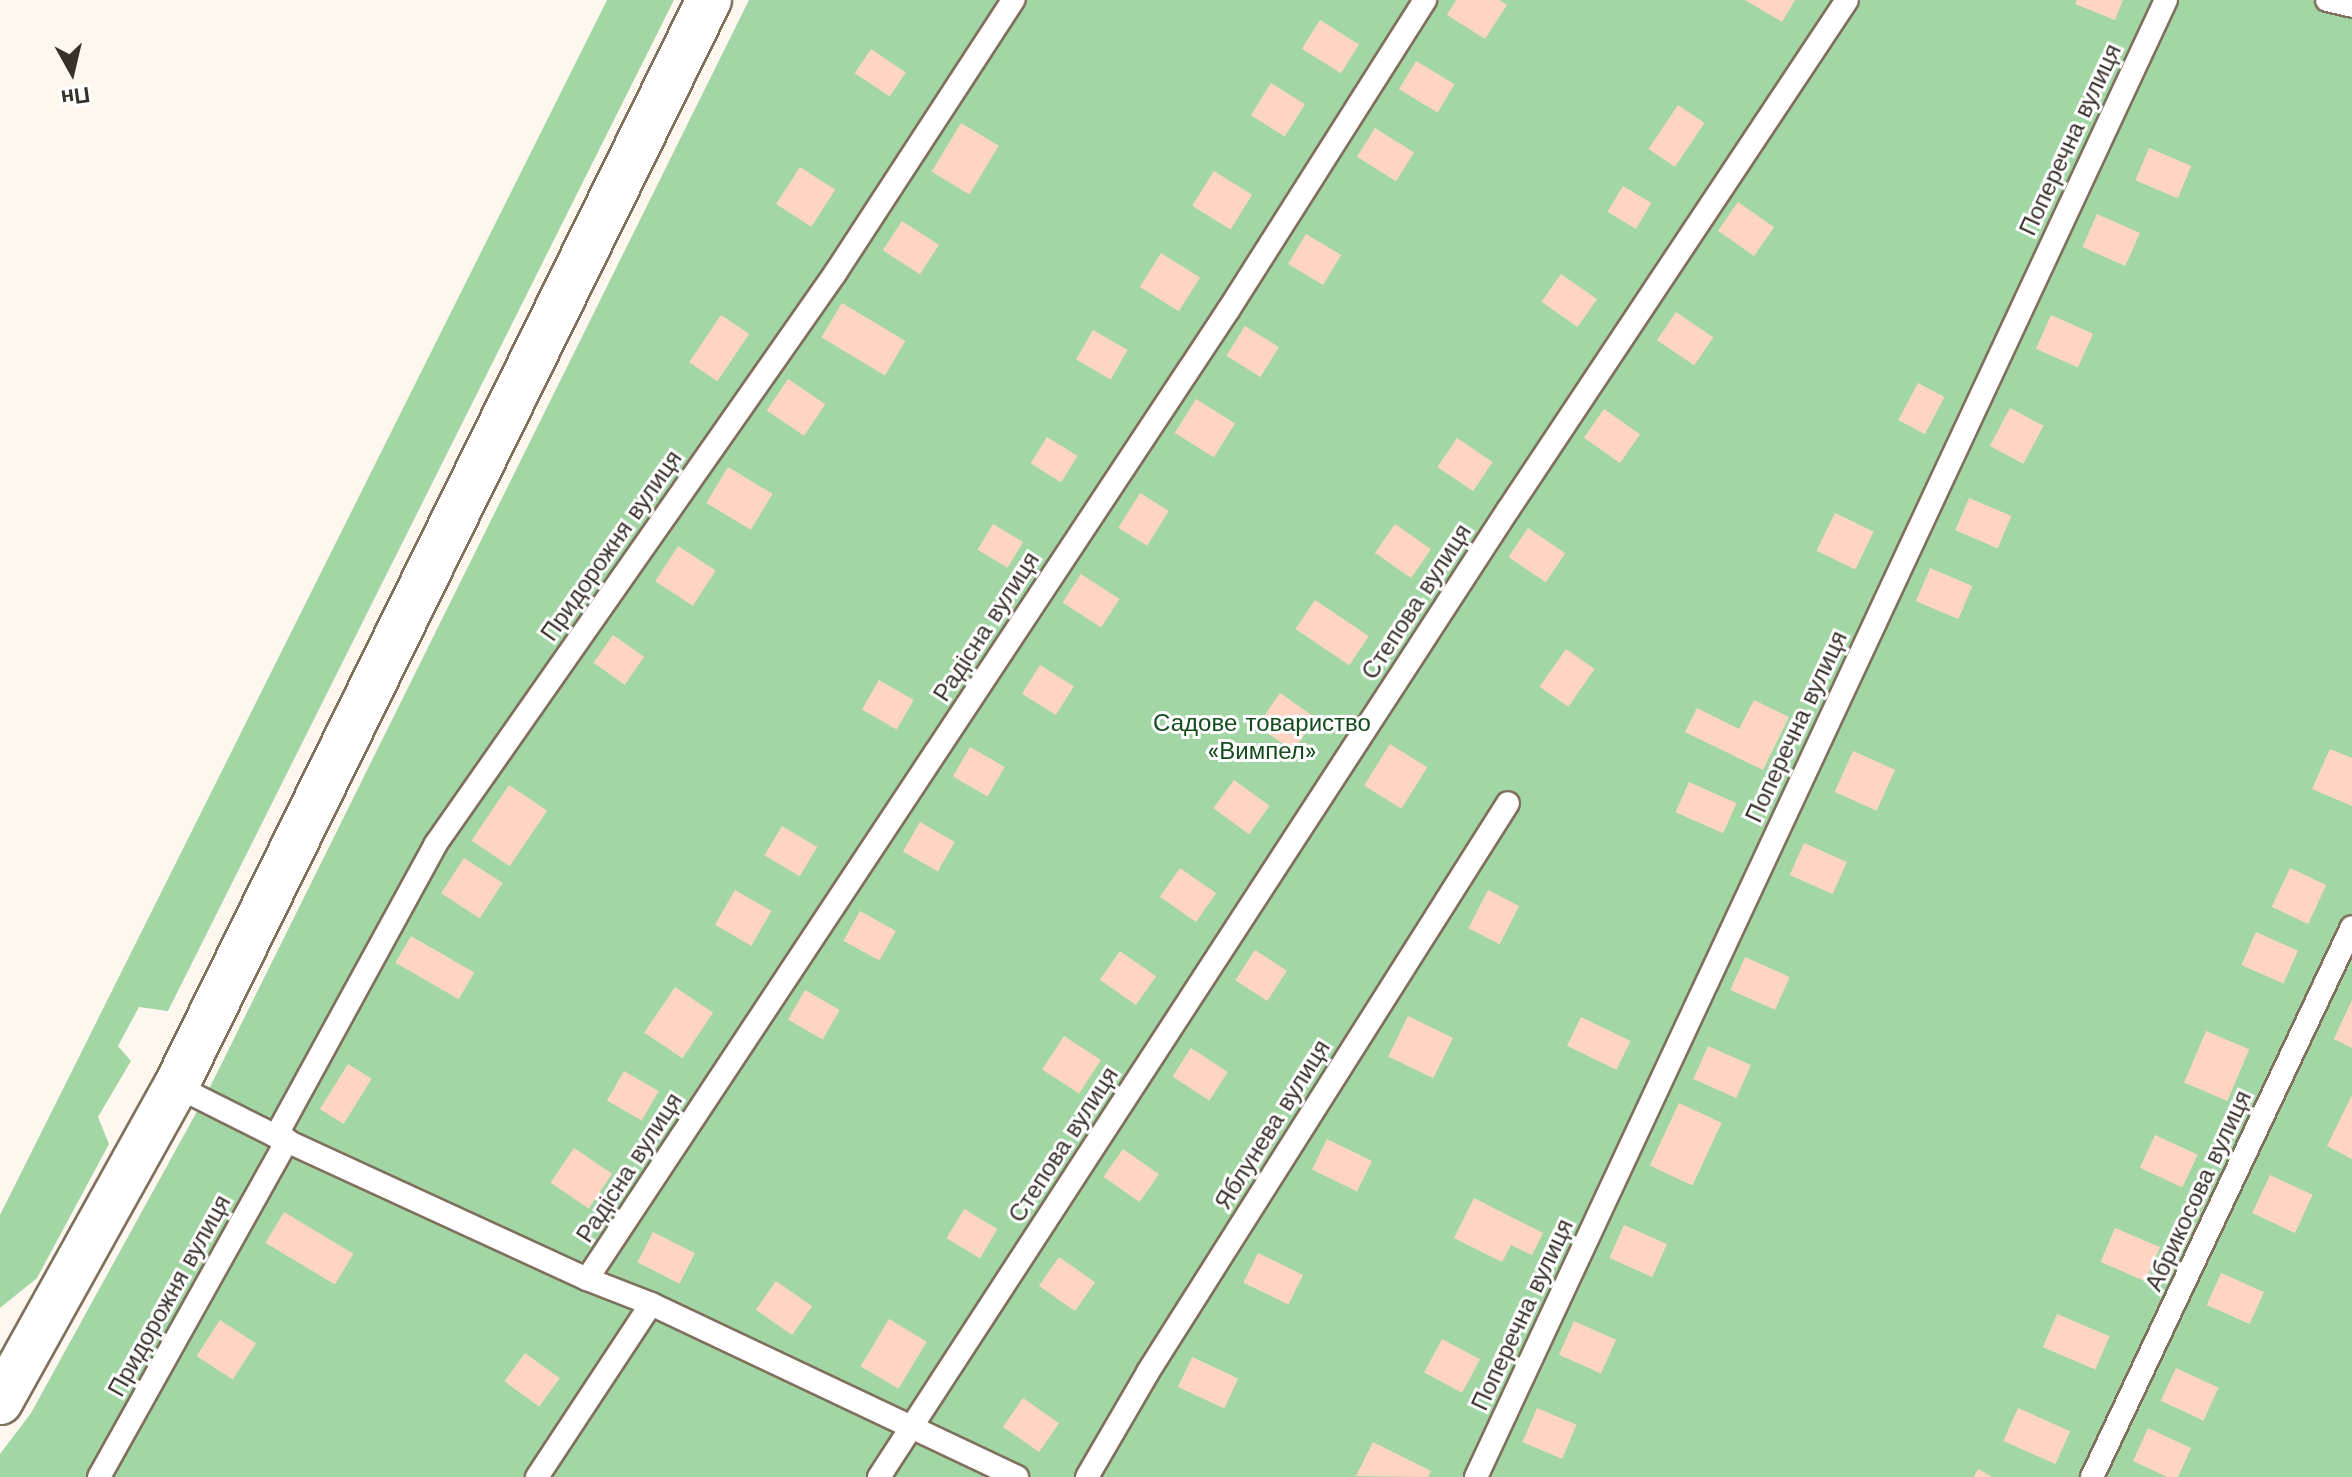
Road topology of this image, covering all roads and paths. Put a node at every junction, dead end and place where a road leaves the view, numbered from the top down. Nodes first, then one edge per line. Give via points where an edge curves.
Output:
1 (709, 0) edge
2 (1013, 0) edge
3 (1425, 0) edge
4 (1847, 0) edge
5 (2166, 0) edge
6 (2327, 0) edge
7 (2352, 6) edge
8 (1508, 803) dead end
9 (2352, 927) edge
10 (176, 1086) junction
11 (282, 1138) junction
12 (587, 1279) junction
13 (651, 1304) junction
14 (0, 1402) edge
15 (913, 1426) junction
16 (99, 1477) edge
17 (537, 1477) edge
18 (879, 1477) edge
19 (1017, 1477) edge
20 (1087, 1477) edge
21 (1476, 1477) edge
22 (2092, 1477) edge

1 - 10 street
2 - 11 lane, Придорожня вулиця via 836,272 435,845
3 - 12 lane, Радісна вулиця via 1229,309
4 - 15 lane, Степова вулиця via 1508,510
5 - 21 lane, Поперечна вулиця
6 - 7 lane
8 - 20 lane, Яблунева вулиця
9 - 22 lane, Абрикосова вулиця
10 - 11 lane
10 - 14 street
11 - 12 lane
11 - 16 lane, Придорожня вулиця
12 - 13 lane
13 - 15 lane
13 - 17 lane
15 - 18 lane, Степова вулиця
15 - 19 lane

